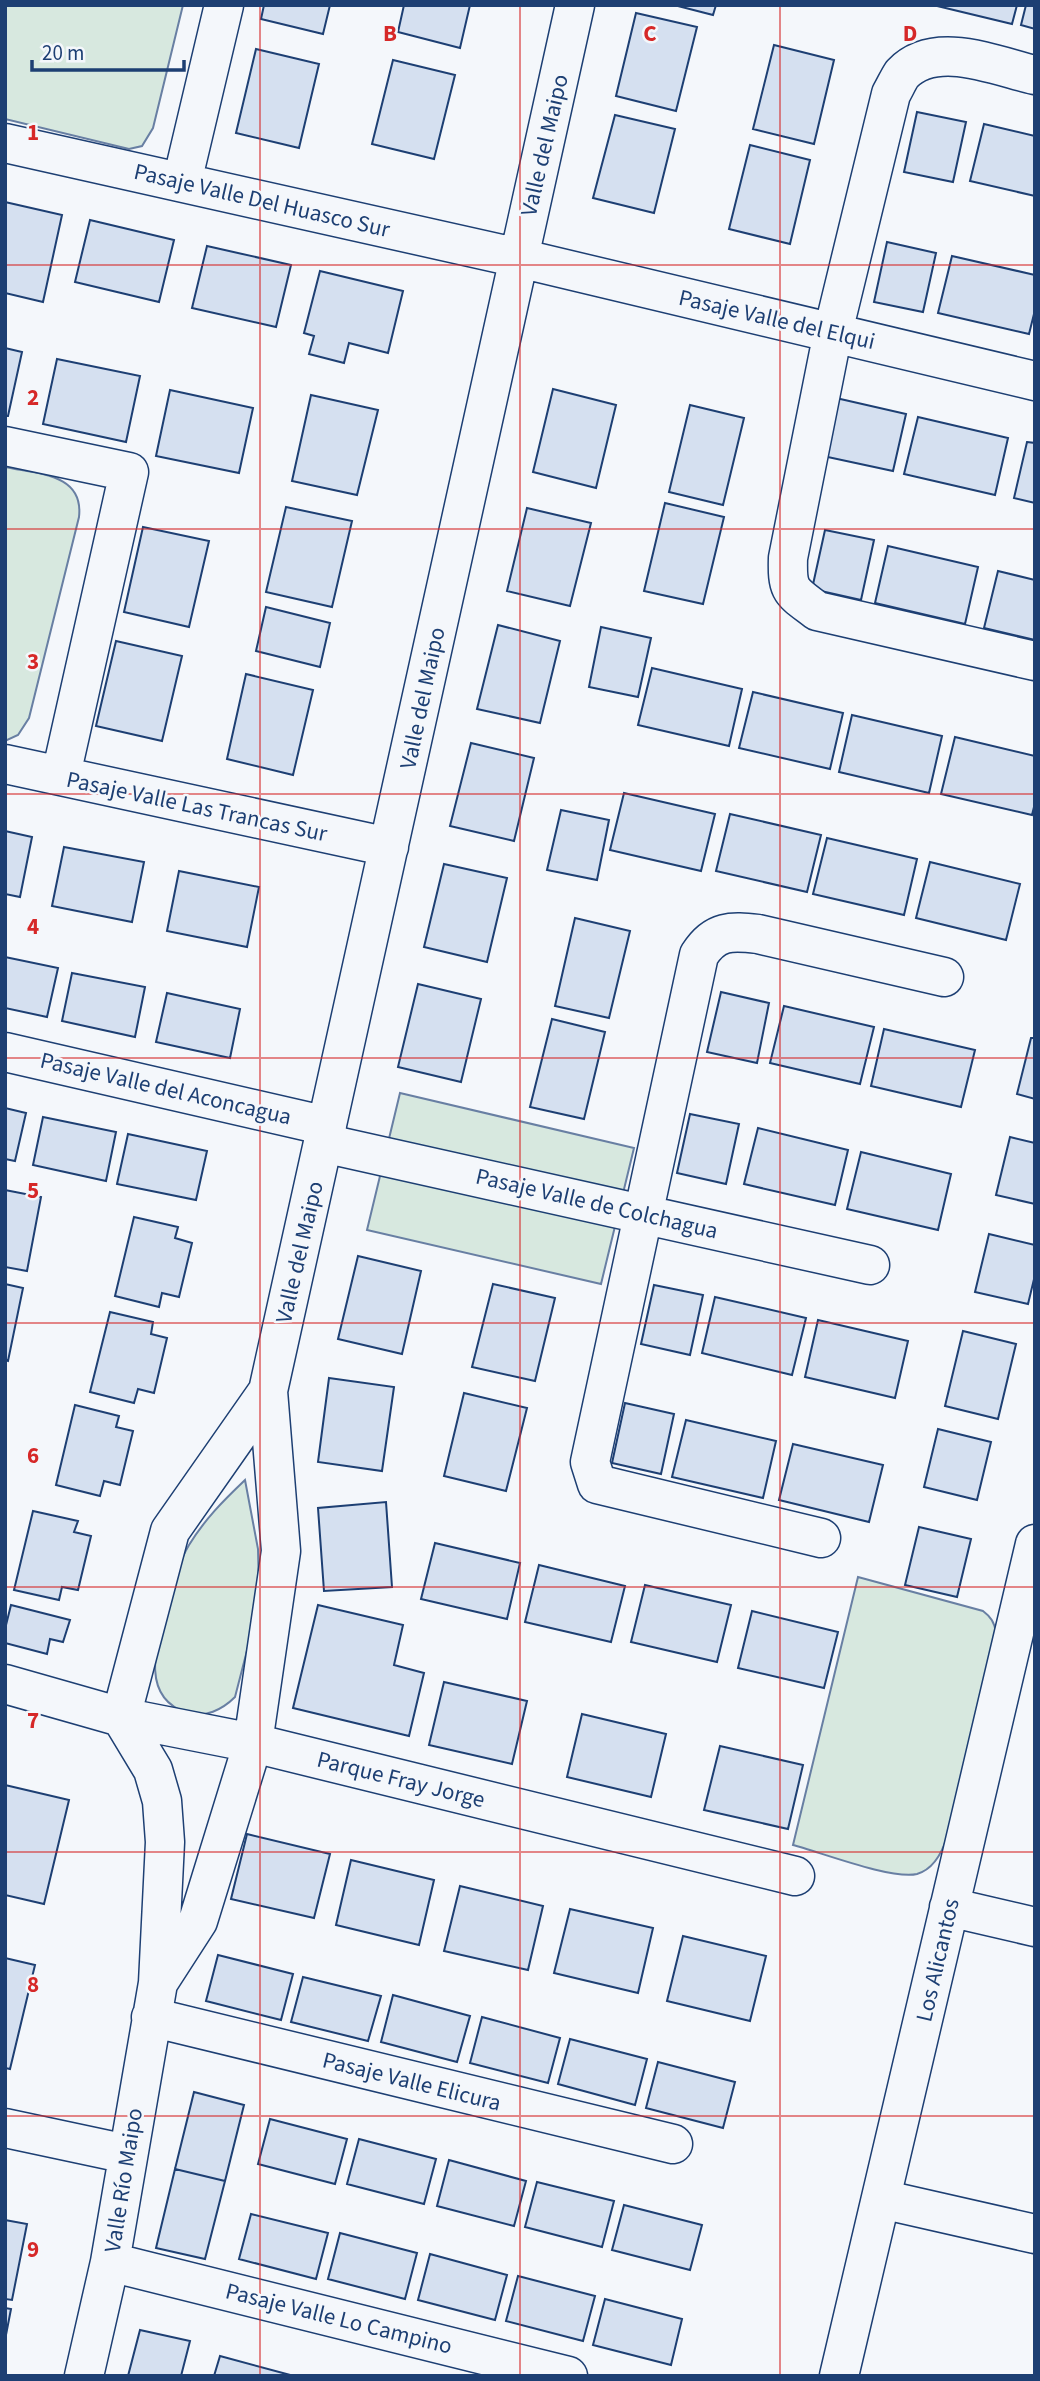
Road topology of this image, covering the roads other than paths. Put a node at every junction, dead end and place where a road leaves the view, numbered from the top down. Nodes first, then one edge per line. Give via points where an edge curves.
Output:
1 (223, 5) edge
2 (575, 5) edge
3 (1035, 75) edge
4 (5, 143) edge
5 (183, 183) junction
6 (519, 258) junction
7 (833, 332) junction
8 (1035, 381) edge
9 (5, 446) edge
10 (1035, 661) edge
11 (5, 764) edge
12 (61, 775) junction
13 (388, 847) junction
14 (944, 977) dead end
15 (5, 1052) edge
16 (325, 1134) junction
17 (645, 1214) junction
18 (870, 1265) dead end
19 (268, 1391) junction
20 (821, 1538) dead end
21 (1035, 1544) edge
22 (1022, 1652) edge
23 (5, 1684) edge
24 (121, 1717) junction
25 (253, 1743) junction
26 (795, 1876) dead end
27 (949, 1907) junction
28 (1035, 1927) edge
29 (155, 2000) junction
30 (5, 2127) edge
31 (673, 2144) dead end
32 (127, 2154) junction
33 (881, 2199) junction
34 (1035, 2234) edge
35 (110, 2262) junction
36 (84, 2376) edge
37 (568, 2376) edge
38 (839, 2376) edge

1 - 5 street
2 - 6 street, Valle del Maipo
3 - 7 street via 964,58 935,57 900,76 891,94
4 - 5 street, Pasaje Valle Del Huasco Sur
5 - 6 street, Pasaje Valle Del Huasco Sur
6 - 7 street, Pasaje Valle del Elqui
6 - 13 street, Valle del Maipo
7 - 8 street, Pasaje Valle del Elqui
7 - 10 street via 787,582 796,596 817,611
9 - 12 street via 129,472
11 - 12 street, Pasaje Valle Las Trancas Sur
12 - 13 street, Pasaje Valle Las Trancas Sur
13 - 16 street, Valle del Maipo
14 - 17 street via 758,934 736,932 707,943 699,955
15 - 16 street, Pasaje Valle del Aconcagua
16 - 17 street, Pasaje Valle de Colchagua
16 - 19 street, Valle del Maipo
17 - 18 street, Pasaje Valle de Colchagua
17 - 20 street via 590,1462 597,1484
19 - 24 street, Valle del Maipo via 170,1531
19 - 25 street, Valle del Maipo via 281,1551
21 - 22 street, Los Alicantos
22 - 27 street, Los Alicantos
23 - 24 street, Parque Fray Jorge
24 - 25 street, Parque Fray Jorge
24 - 29 street, Valle Río Maipo via 153,1770 162,1801
25 - 26 street, Parque Fray Jorge
25 - 29 street, Valle Río Maipo via 198,1921
27 - 28 street
27 - 33 street, Los Alicantos
29 - 31 street, Pasaje Valle Elicura
29 - 32 street, Valle Río Maipo
30 - 32 street
32 - 35 street, Valle Río Maipo
33 - 34 street
33 - 38 street, Los Alicantos
35 - 36 street, Valle Río Maipo
35 - 37 street, Pasaje Valle Lo Campino

